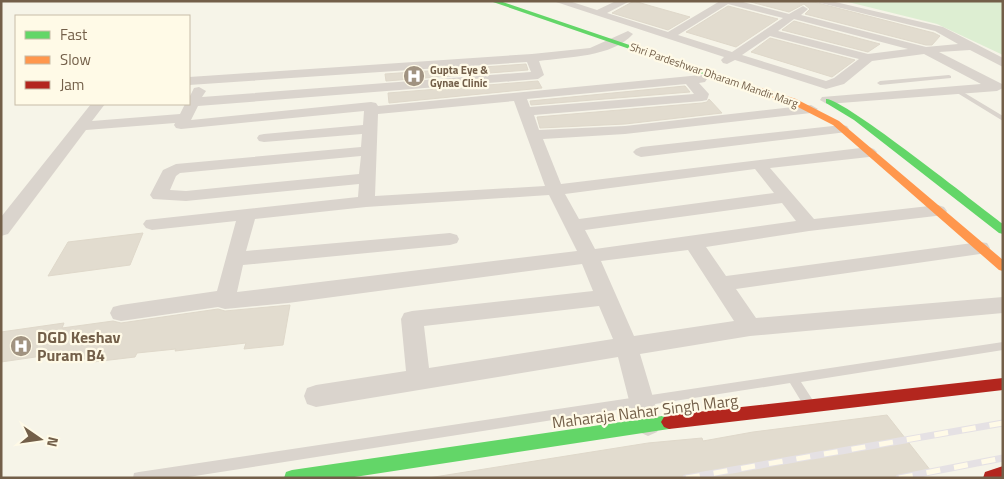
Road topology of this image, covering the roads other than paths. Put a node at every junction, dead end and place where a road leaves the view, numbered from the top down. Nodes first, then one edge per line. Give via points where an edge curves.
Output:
1 (493, 1) edge
2 (558, 1) edge
3 (624, 1) edge
4 (726, 1) edge
5 (814, 1) edge
6 (521, 4) edge
7 (598, 14) junction
8 (792, 17) junction
9 (768, 32) junction
10 (628, 34) junction
11 (670, 35) junction
12 (616, 42) junction
13 (974, 46) junction
14 (926, 50) junction
15 (734, 55) junction
16 (532, 58) junction
17 (868, 58) junction
18 (1003, 63) edge
19 (721, 64) junction
20 (365, 69) junction
21 (717, 77) junction
22 (949, 77) dead end
23 (190, 80) edge
24 (205, 80) junction
25 (689, 80) junction
26 (918, 80) junction
27 (880, 82) dead end
28 (999, 87) edge
29 (368, 88) junction
30 (956, 90) junction
31 (937, 92) junction
32 (816, 95) junction
33 (519, 96) junction
34 (193, 102) junction
35 (97, 105) edge
36 (371, 109) junction
37 (811, 109) junction
38 (525, 112) junction
39 (184, 118) junction
40 (1003, 119) edge
41 (80, 126) junction
42 (371, 129) junction
43 (842, 129) junction
44 (625, 130) junction
45 (534, 135) junction
46 (264, 138) dead end
47 (369, 150) junction
48 (642, 152) junction
49 (869, 152) junction
50 (759, 164) junction
51 (660, 176) junction
52 (367, 178) junction
53 (555, 190) junction
54 (786, 197) junction
55 (366, 202) junction
56 (938, 211) junction
57 (247, 214) junction
58 (152, 224) dead end
59 (809, 225) junction
60 (574, 226) junction
61 (1, 230) edge
62 (1003, 230) edge
63 (450, 239) dead end
64 (693, 243) junction
65 (980, 248) junction
66 (589, 256) junction
67 (234, 258) junction
68 (1003, 267) edge
69 (721, 284) junction
70 (606, 296) junction
71 (225, 298) junction
72 (1003, 305) edge
73 (121, 313) dead end
74 (750, 327) junction
75 (1003, 346) edge
76 (627, 347) junction
77 (793, 379) junction
78 (418, 380) junction
79 (1003, 384) edge
80 (697, 393) junction
81 (316, 396) dead end
82 (642, 401) junction
83 (811, 407) junction
84 (710, 419) junction
85 (648, 424) junction
86 (1003, 474) edge
87 (140, 478) edge
88 (292, 478) edge
89 (991, 478) edge

1 - 6 main road, Shri Pardeshwar Dharam Mandir Marg
2 - 7 street
3 - 7 street
4 - 8 street
4 - 11 street
5 - 8 street
5 - 13 street via 939,29
6 - 10 main road, Shri Pardeshwar Dharam Mandir Marg
6 - 12 main road, Shri Pardeshwar Dharam Mandir Marg
7 - 11 street
8 - 9 street
8 - 14 street
9 - 15 street
9 - 17 street
10 - 12 street
10 - 19 main road, Shri Pardeshwar Dharam Mandir Marg
11 - 15 street
12 - 16 street via 592,51
12 - 21 main road, Shri Pardeshwar Dharam Mandir Marg
13 - 14 street
13 - 18 street
14 - 17 street
14 - 28 street
15 - 17 street via 818,84 830,85
15 - 19 street
16 - 20 street
16 - 29 street via 538,75
19 - 32 main road, Shri Pardeshwar Dharam Mandir Marg
20 - 24 street
20 - 29 street
21 - 25 street
21 - 37 main road, Shri Pardeshwar Dharam Mandir Marg via 788,98
22 - 26 lane
23 - 24 street
24 - 34 street
25 - 33 street
25 - 38 street via 702,97
26 - 27 lane
26 - 31 lane
28 - 30 street
29 - 34 street
29 - 36 street
30 - 31 street
30 - 40 lane
31 - 32 street
32 - 62 main road, Shri Pardeshwar Dharam Mandir Marg via 857,118
33 - 36 street
33 - 38 street
34 - 39 street
35 - 41 street
36 - 39 street via 181,125
36 - 42 street
37 - 43 main road, Shri Pardeshwar Dharam Mandir Marg
37 - 44 street
38 - 45 street
39 - 41 street
41 - 61 street
42 - 46 street
42 - 47 street
43 - 48 street
43 - 49 main road, Shri Pardeshwar Dharam Mandir Marg
44 - 45 street
44 - 48 street
45 - 53 street
47 - 52 street
47 - 52 street via 176,169 169,173 159,195 186,196
48 - 51 street
49 - 50 street
49 - 56 main road, Shri Pardeshwar Dharam Mandir Marg
50 - 51 street
50 - 54 street
51 - 53 street
52 - 55 street
53 - 55 street
53 - 60 street
54 - 59 street
54 - 60 street
55 - 57 street
56 - 59 street
56 - 65 main road, Shri Pardeshwar Dharam Mandir Marg
57 - 58 street
57 - 67 street
59 - 64 street
60 - 66 street
63 - 67 street
64 - 66 street
64 - 69 street
65 - 68 main road, Shri Pardeshwar Dharam Mandir Marg
65 - 69 street
66 - 70 street
66 - 71 street via 288,295 229,301
67 - 71 street
69 - 74 street
70 - 76 street
70 - 78 street via 412,319
71 - 73 street
72 - 74 street
74 - 76 street
75 - 77 lane
76 - 78 street
76 - 82 street
77 - 80 lane
77 - 83 lane
78 - 81 street
79 - 83 main road, Maharaja Nahar Singh Marg
80 - 82 lane
80 - 84 lane
82 - 85 street
82 - 87 lane
83 - 84 main road, Maharaja Nahar Singh Marg
84 - 85 main road, Maharaja Nahar Singh Marg
85 - 88 main road, Maharaja Nahar Singh Marg
86 - 89 main road

